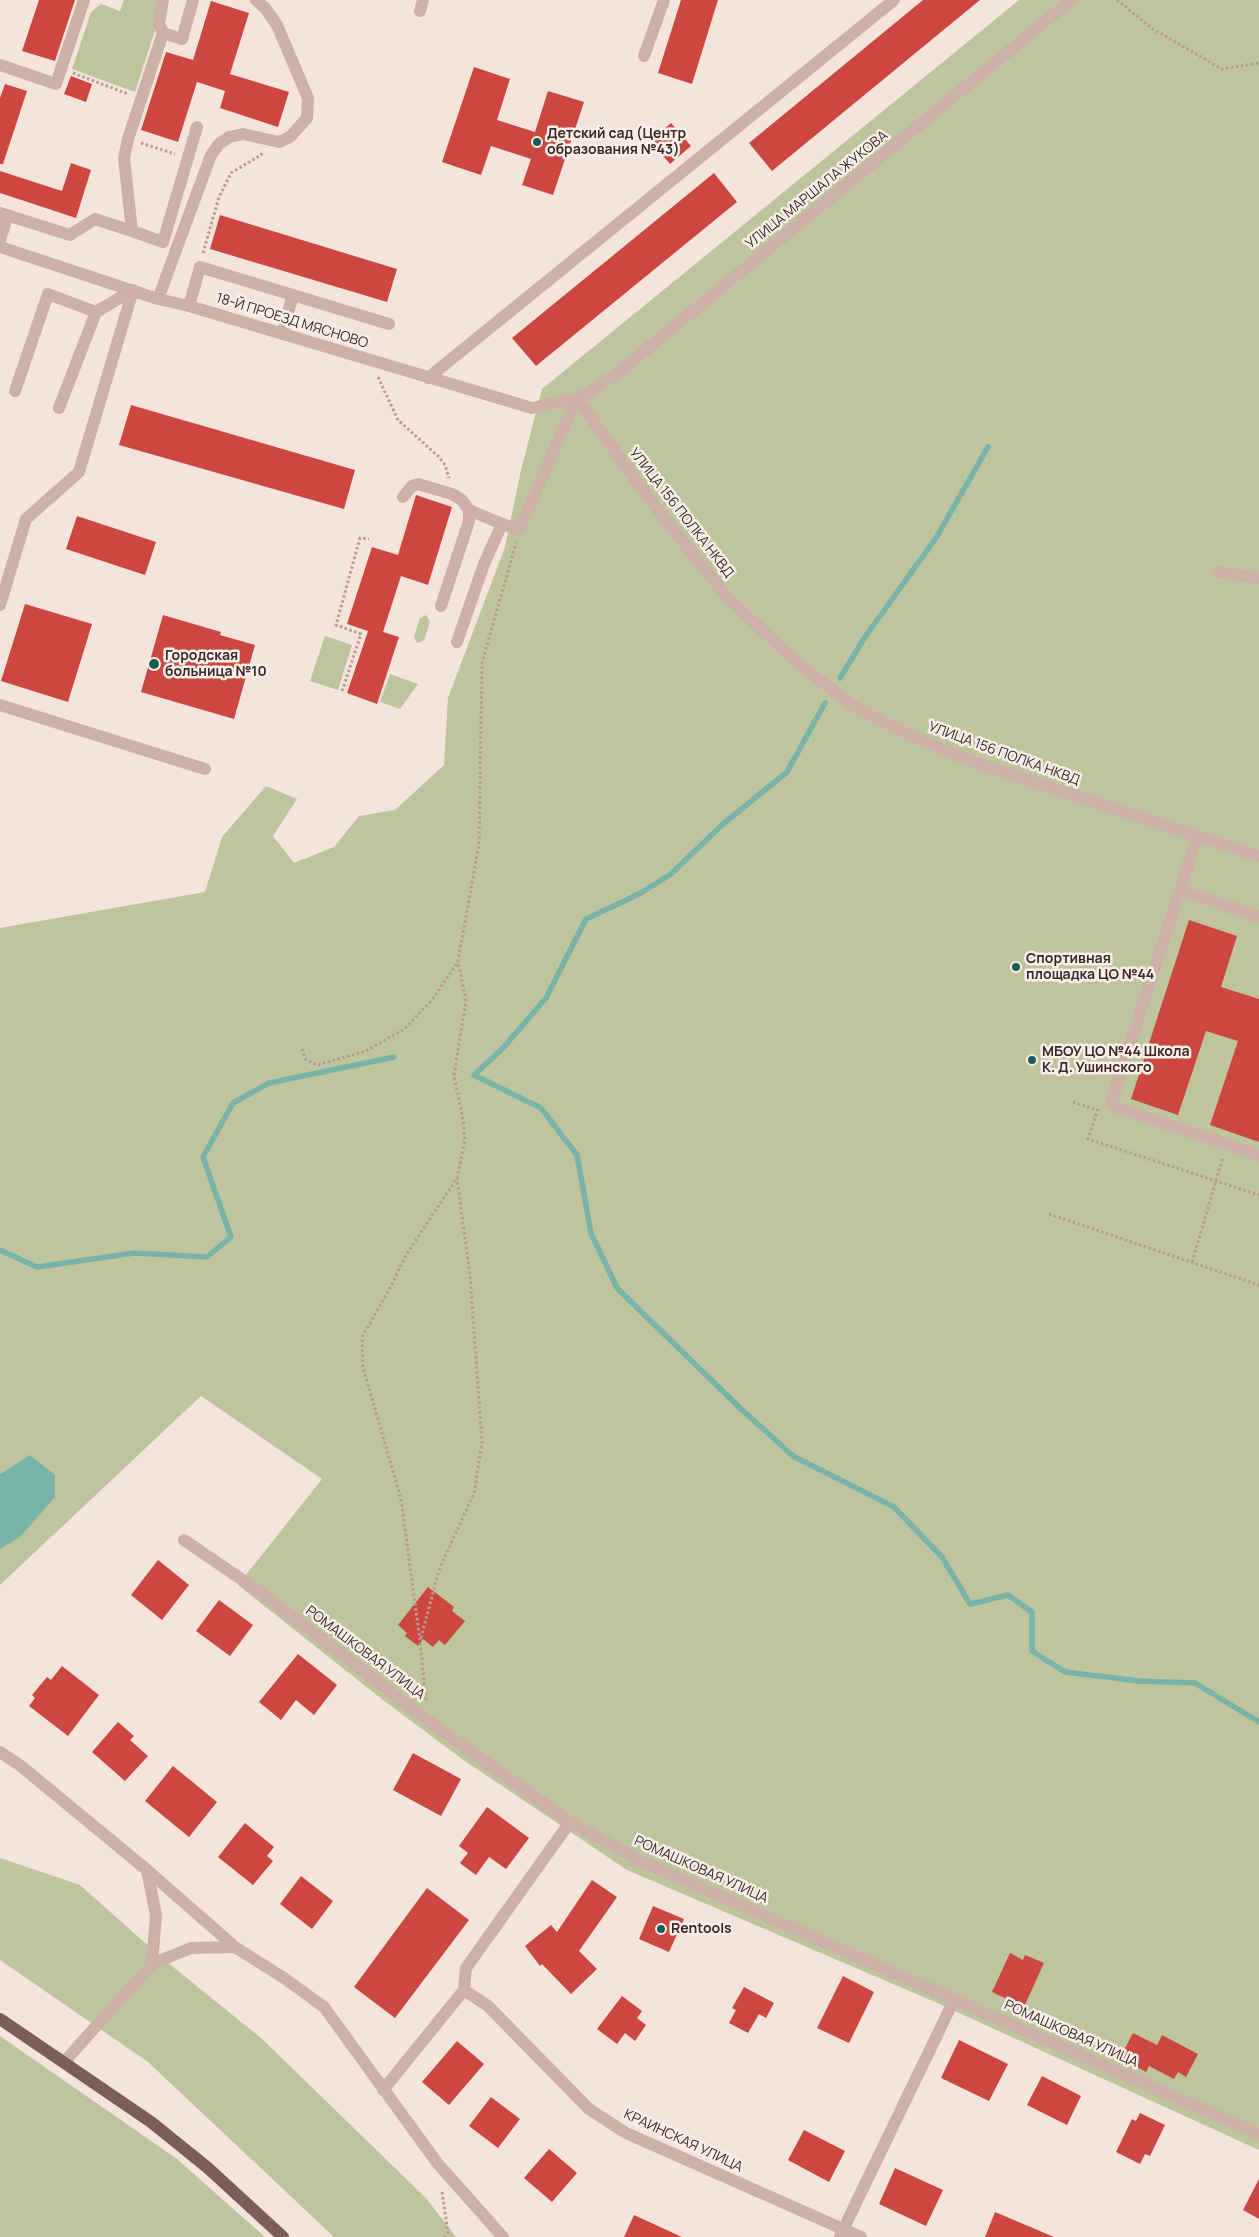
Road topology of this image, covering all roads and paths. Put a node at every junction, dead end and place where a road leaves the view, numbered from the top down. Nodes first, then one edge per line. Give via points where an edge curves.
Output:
1 (84, 0) edge
2 (163, 0) edge
3 (193, 0) edge
4 (256, 0) edge
5 (664, 0) edge
6 (894, 0) edge
7 (1071, 0) edge
8 (1117, 0) edge
9 (163, 33) junction
10 (644, 56) dead end
11 (1259, 62) edge
12 (0, 64) edge
13 (61, 69) junction
14 (141, 99) junction
15 (197, 127) dead end
16 (128, 138) junction
17 (265, 139) junction
18 (188, 158) junction
19 (4, 214) edge
20 (132, 231) junction
21 (0, 240) edge
22 (0, 247) edge
23 (200, 267) junction
24 (134, 290) junction
25 (294, 296) junction
26 (158, 299) junction
27 (188, 306) junction
28 (96, 312) junction
29 (389, 324) dead end
30 (282, 334) junction
31 (371, 360) junction
32 (428, 378) junction
33 (15, 391) dead end
34 (577, 398) junction
35 (59, 408) dead end
36 (447, 492) junction
37 (403, 497) dead end
38 (469, 510) junction
39 (502, 524) junction
40 (520, 530) junction
41 (369, 539) dead end
42 (1218, 572) dead end
43 (1259, 578) edge
44 (0, 605) edge
45 (441, 606) dead end
46 (458, 642) dead end
47 (342, 691) dead end
48 (0, 705) edge
49 (205, 769) dead end
50 (1197, 836) junction
51 (1259, 856) edge
52 (1180, 890) junction
53 (1259, 917) edge
54 (458, 961) junction
55 (1116, 969) dead end
56 (1150, 981) junction
57 (302, 1049) dead end
58 (1073, 1102) dead end
59 (1112, 1104) junction
60 (1096, 1110) junction
61 (1226, 1145) junction
62 (1259, 1155) edge
63 (457, 1178) junction
64 (1216, 1181) junction
65 (1259, 1195) edge
66 (1049, 1214) dead end
67 (1192, 1262) junction
68 (1259, 1285) edge
69 (184, 1540) dead end
70 (420, 1641) junction
71 (427, 1720) junction
72 (0, 1752) edge
73 (570, 1822) junction
74 (147, 1870) junction
75 (235, 1948) junction
76 (152, 1964) junction
77 (464, 1990) junction
78 (954, 2000) junction
79 (0, 2019) edge
80 (64, 2062) junction
81 (383, 2090) junction
82 (1259, 2134) edge
83 (441, 2190) dead end
84 (841, 2233) edge
85 (283, 2237) edge
86 (445, 2237) edge
87 (503, 2237) edge
88 (861, 2237) edge

1 - 13 street
2 - 9 street via 159,24
3 - 9 street via 182,39
4 - 17 street via 277,25 308,98 309,110 307,118 290,138 279,142
5 - 10 street
6 - 32 street
7 - 34 street, УЛИЦА МАРШАЛА ЖУКОВА via 614,376
8 - 11 path via 1153,29 1222,68
9 - 14 street
12 - 13 street via 56,84
13 - 14 path
14 - 16 street
15 - 18 street
16 - 18 path
16 - 20 street via 124,158
17 - 23 path via 260,156 231,173 219,198
17 - 26 street via 243,134 229,137 211,155
18 - 20 street via 163,242
19 - 20 street via 70,235 96,219
19 - 21 street
22 - 24 street, 18-Й ПРОЕЗД МЯСНОВО
23 - 25 street
23 - 27 street
24 - 26 street, 18-Й ПРОЕЗД МЯСНОВО
24 - 28 street
24 - 44 street via 79,472 26,519
25 - 29 street
25 - 30 street
26 - 27 street, 18-Й ПРОЕЗД МЯСНОВО
27 - 30 street, 18-Й ПРОЕЗД МЯСНОВО
28 - 33 street via 48,294
28 - 35 street
30 - 31 street, 18-Й ПРОЕЗД МЯСНОВО
31 - 32 street, 18-Й ПРОЕЗД МЯСНОВО
31 - 36 path via 398,420 445,465 449,483
32 - 34 street, 18-Й ПРОЕЗД МЯСНОВО via 532,408
34 - 40 street
34 - 50 street, УЛИЦА 156 ПОЛКА НКВД via 644,492 725,595 796,662 856,708 979,764
36 - 37 street via 418,484
36 - 38 street via 462,500
38 - 39 street
38 - 45 street via 469,521
39 - 40 street
39 - 46 street via 484,564
40 - 54 path via 482,663 479,844
41 - 47 path via 360,538 336,625 361,634
42 - 43 street
48 - 49 street
50 - 51 street, УЛИЦА 156 ПОЛКА НКВД
50 - 52 street
52 - 53 street
52 - 56 street
54 - 57 path via 431,1001 404,1029 366,1050 317,1065 305,1059
54 - 63 path via 466,1001 454,1076 465,1140
55 - 56 path
56 - 59 street
58 - 60 path
59 - 60 path
59 - 61 street
60 - 64 path via 1088,1139
61 - 62 street
61 - 64 path
63 - 70 path via 470,1275 482,1442 474,1493 439,1570
63 - 70 path via 406,1255 362,1337 363,1367 400,1499
64 - 65 path
64 - 67 path
66 - 67 path
67 - 68 path
69 - 71 street, РОМАШКОВАЯ УЛИЦА via 263,1594
70 - 71 path
71 - 73 street, РОМАШКОВАЯ УЛИЦА
72 - 74 street
73 - 77 street via 466,1968
73 - 78 street, РОМАШКОВАЯ УЛИЦА via 643,1862
74 - 75 street
74 - 76 street via 156,1915
75 - 76 street via 191,1948
75 - 81 street via 284,1978 324,2008
76 - 80 street
77 - 81 street
77 - 84 street, КРАИНСКАЯ УЛИЦА via 488,2006 589,2109 604,2119 626,2133
78 - 82 street, РОМАШКОВАЯ УЛИЦА
78 - 84 street
79 - 80 main road
80 - 85 main road via 172,2140
81 - 87 street via 438,2164
83 - 86 path via 448,2233
84 - 88 street, КРАИНСКАЯ УЛИЦА

